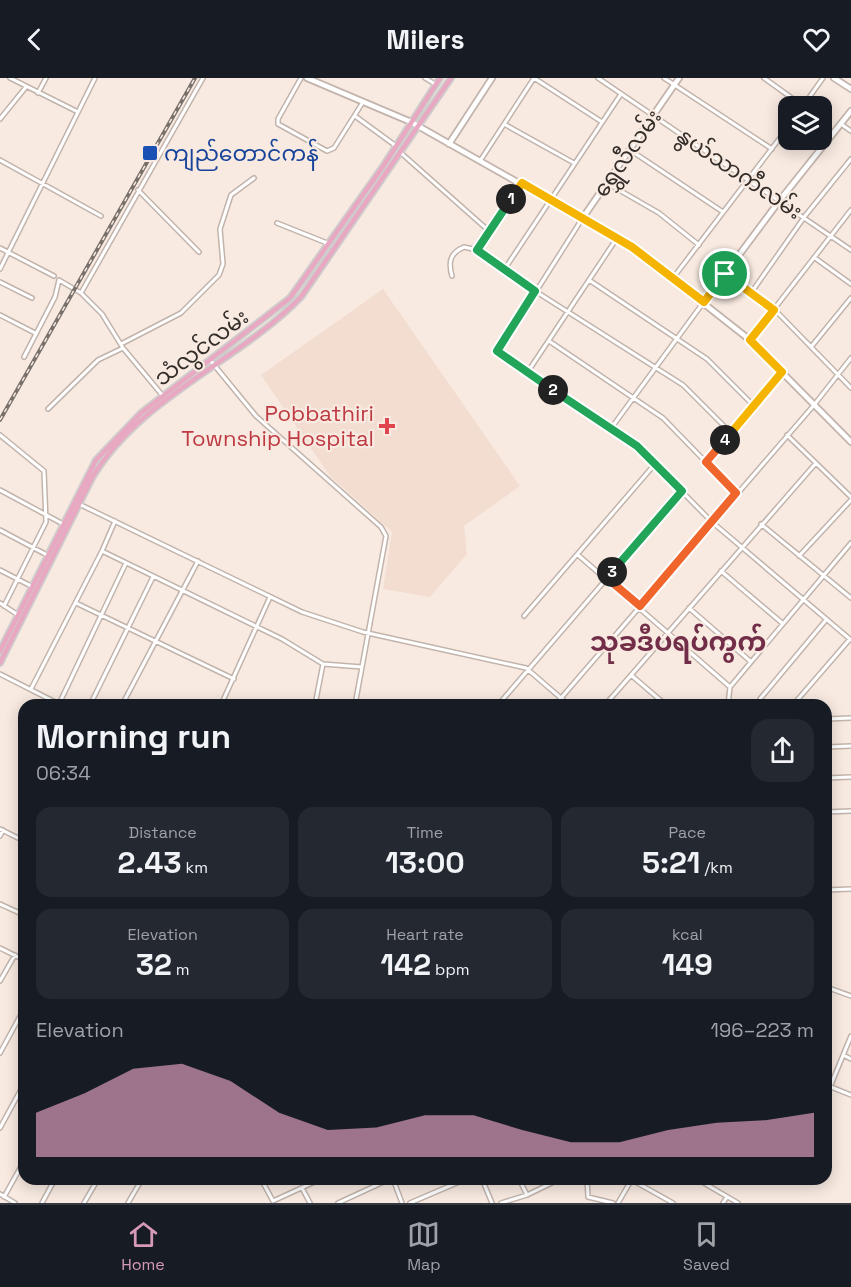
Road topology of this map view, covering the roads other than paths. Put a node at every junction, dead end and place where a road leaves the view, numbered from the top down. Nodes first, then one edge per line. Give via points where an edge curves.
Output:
1 (10, 78) edge
2 (46, 78) edge
3 (95, 78) edge
4 (203, 78) edge
5 (301, 78) edge
6 (307, 78) edge
7 (425, 78) edge
8 (440, 78) edge
9 (451, 78) edge
10 (492, 78) edge
11 (534, 78) edge
12 (598, 78) edge
13 (664, 78) edge
14 (679, 78) edge
15 (764, 78) edge
16 (823, 78) edge
17 (834, 78) edge
18 (317, 80) edge
19 (435, 84) junction
20 (675, 85) junction
21 (26, 87) junction
22 (851, 89) edge
23 (38, 93) junction
24 (621, 94) junction
25 (789, 96) edge
26 (810, 96) edge
27 (363, 102) junction
28 (851, 111) edge
29 (78, 112) junction
30 (653, 115) junction
31 (355, 116) junction
32 (0, 119) edge
33 (411, 122) junction
34 (602, 122) junction
35 (504, 124) junction
36 (841, 124) junction
37 (418, 127) junction
38 (851, 131) edge
39 (778, 141) edge
40 (449, 144) junction
41 (396, 146) junction
42 (772, 149) junction
43 (630, 150) junction
44 (401, 153) junction
45 (851, 159) edge
46 (0, 160) edge
47 (480, 161) junction
48 (574, 163) junction
49 (254, 178) dead end
50 (748, 178) junction
51 (606, 182) junction
52 (44, 183) junction
53 (522, 183) junction
54 (138, 190) junction
55 (549, 200) junction
56 (780, 200) junction
57 (851, 210) edge
58 (723, 212) junction
59 (101, 216) dead end
60 (805, 216) junction
61 (582, 219) junction
62 (277, 223) dead end
63 (489, 231) junction
64 (832, 237) junction
65 (617, 238) junction
66 (329, 244) junction
67 (699, 245) junction
68 (0, 248) edge
69 (477, 250) junction
70 (851, 250) edge
71 (199, 252) dead end
72 (8, 253) junction
73 (815, 258) junction
74 (0, 269) edge
75 (504, 270) junction
76 (725, 274) junction
77 (54, 276) dead end
78 (452, 276) dead end
79 (673, 278) junction
80 (589, 280) junction
81 (0, 282) edge
82 (851, 284) edge
83 (535, 291) junction
84 (81, 293) junction
85 (751, 293) junction
86 (32, 298) dead end
87 (851, 298) edge
88 (704, 302) junction
89 (774, 310) junction
90 (567, 313) junction
91 (0, 315) edge
92 (35, 333) junction
93 (677, 339) junction
94 (750, 340) junction
95 (549, 341) junction
96 (122, 346) junction
97 (812, 347) junction
98 (24, 357) dead end
99 (851, 358) edge
100 (210, 360) junction
101 (214, 365) junction
102 (655, 369) junction
103 (782, 372) junction
104 (527, 373) junction
105 (838, 374) junction
106 (851, 388) edge
107 (163, 396) junction
108 (634, 397) junction
109 (814, 405) junction
110 (754, 406) junction
111 (48, 410) dead end
112 (612, 428) junction
113 (122, 431) junction
114 (731, 433) junction
115 (0, 435) edge
116 (787, 435) junction
117 (126, 436) junction
118 (851, 442) edge
119 (706, 462) junction
120 (816, 463) junction
121 (655, 464) junction
122 (0, 490) edge
123 (682, 491) junction
124 (736, 493) junction
125 (851, 499) edge
126 (79, 504) junction
127 (47, 516) junction
128 (115, 521) junction
129 (712, 522) junction
130 (63, 524) junction
131 (761, 524) junction
132 (0, 530) edge
133 (851, 543) edge
134 (741, 546) junction
135 (34, 548) junction
136 (102, 551) junction
137 (47, 555) junction
138 (578, 555) junction
139 (799, 556) junction
140 (198, 561) junction
141 (126, 563) junction
142 (0, 570) edge
143 (721, 571) junction
144 (822, 576) junction
145 (153, 577) junction
146 (607, 578) junction
147 (18, 579) junction
148 (32, 586) junction
149 (182, 591) junction
150 (270, 597) junction
151 (803, 598) junction
152 (851, 598) edge
153 (76, 603) junction
154 (2, 605) edge
155 (640, 606) junction
156 (689, 608) junction
157 (18, 615) junction
158 (524, 616) dead end
159 (101, 617) junction
160 (827, 619) junction
161 (782, 623) junction
162 (256, 626) junction
163 (128, 630) junction
164 (669, 631) junction
165 (369, 634) junction
166 (850, 639) edge
167 (2, 640) edge
168 (155, 643) junction
169 (0, 651) edge
170 (750, 662) junction
171 (0, 663) edge
172 (323, 664) junction
173 (362, 667) junction
174 (529, 670) junction
175 (0, 674) edge
176 (631, 675) junction
177 (234, 679) junction
178 (730, 687) junction
179 (31, 689) junction
180 (561, 698) joint
181 (50, 699) edge
182 (62, 699) edge
183 (93, 699) edge
184 (125, 699) edge
185 (224, 699) edge
186 (316, 699) edge
187 (356, 699) edge
188 (503, 699) edge
189 (610, 699) edge
190 (659, 699) edge
191 (729, 699) edge
192 (760, 699) edge
193 (798, 699) edge
194 (851, 718) edge
195 (832, 719) edge
196 (851, 746) edge
197 (832, 747) edge
198 (851, 777) edge
199 (832, 778) edge
200 (851, 811) edge
201 (832, 812) edge
202 (2, 829) edge
203 (0, 836) edge
204 (18, 837) edge
205 (851, 889) edge
206 (832, 890) edge
207 (0, 904) edge
208 (18, 912) edge
209 (0, 948) edge
210 (15, 955) junction
211 (18, 957) edge
212 (0, 981) edge
213 (832, 989) edge
214 (851, 996) edge
215 (18, 1020) edge
216 (851, 1036) edge
217 (0, 1053) edge
218 (843, 1055) junction
219 (851, 1059) edge
220 (832, 1078) edge
221 (832, 1088) edge
222 (18, 1095) edge
223 (851, 1095) edge
224 (0, 1128) edge
225 (18, 1171) edge
226 (52, 1185) edge
227 (94, 1185) edge
228 (138, 1185) edge
229 (264, 1185) edge
230 (308, 1185) edge
231 (378, 1185) edge
232 (394, 1185) edge
233 (452, 1185) edge
234 (484, 1185) edge
235 (522, 1185) edge
236 (547, 1185) edge
237 (587, 1185) edge
238 (629, 1185) edge
239 (641, 1185) edge
240 (707, 1185) edge
241 (302, 1188) junction
242 (526, 1195) junction
243 (2, 1196) edge
244 (727, 1197) junction
245 (273, 1202) edge
246 (15, 1203) edge
247 (42, 1203) edge
248 (84, 1203) edge
249 (128, 1203) edge
250 (310, 1203) edge
251 (338, 1203) edge
252 (402, 1203) edge
253 (410, 1203) edge
254 (492, 1203) edge
255 (501, 1203) edge
256 (616, 1203) edge
257 (673, 1203) edge
258 (723, 1203) edge
259 (738, 1203) edge

1 - 21 street
2 - 23 street
3 - 29 street
4 - 54 street
5 - 31 street via 278,119 281,127 327,151 334,148
6 - 18 street
7 - 19 street
8 - 19 main road, သံလွင်လမ်း
9 - 37 main road
10 - 40 street
11 - 34 street
11 - 35 street
12 - 24 street, နွယ်သာကီလမ်း
13 - 20 street
14 - 20 street, ရွှေလီလမ်း
15 - 25 street
16 - 26 street
17 - 22 street
18 - 27 street
19 - 33 main road, သံလွင်လမ်း
20 - 30 street, ရွှေလီလမ်း
20 - 42 street
21 - 23 street
21 - 32 street
23 - 29 street
24 - 30 street, နွယ်သာကီလမ်း
24 - 34 street
27 - 31 street
27 - 33 street
28 - 36 street
29 - 52 street
30 - 43 street, ရွှေလီလမ်း
30 - 50 street, နွယ်သာကီလမ်း
31 - 41 street
33 - 37 street
33 - 41 main road, သံလွင်လမ်း
34 - 48 street
35 - 47 street
35 - 48 street
36 - 38 street
36 - 56 street
37 - 40 street
37 - 44 main road
39 - 42 street
40 - 47 street
41 - 66 main road, သံလွင်လမ်း
42 - 50 street
43 - 51 street, ရွှေလီလမ်း
43 - 58 street
44 - 63 street
44 - 101 main road, သံလွင်လမ်း via 301,297 281,318
45 - 60 street
46 - 52 street
47 - 53 street
48 - 55 street
49 - 96 street via 231,195 220,229 223,264 219,274 181,313
50 - 56 street, နွယ်သာကီလမ်း
50 - 58 street
51 - 61 street, ရွှေလီလမ်း
51 - 67 street via 659,213
52 - 59 street
52 - 72 street
53 - 55 street
53 - 63 street
54 - 71 street
54 - 84 street
55 - 61 street
55 - 75 street
56 - 60 street, နွယ်သာကီလမ်း
56 - 76 street
57 - 64 street
58 - 67 street
60 - 64 street, နွယ်သာကီလမ်း
60 - 85 street
61 - 65 street
61 - 83 street, ရွှေလီလမ်း
62 - 66 street
63 - 69 street
64 - 70 street, နွယ်သာကီလမ်း
64 - 73 street
65 - 79 street
65 - 80 street
66 - 100 main road, သံလွင်လမ်း via 291,298
67 - 79 street
68 - 72 street
69 - 75 street
69 - 78 street via 464,247 453,254
72 - 74 street
72 - 77 street
73 - 82 street
73 - 89 street
75 - 83 street
76 - 85 street
76 - 88 street
79 - 88 street
80 - 90 street
80 - 93 street
81 - 86 street
83 - 90 street
83 - 104 street, ရွှေလီလမ်း via 497,348 498,354
84 - 92 street via 59,280 55,297
84 - 96 street via 102,314
85 - 89 street
87 - 97 street
88 - 93 street
88 - 94 street
89 - 94 street
89 - 97 street
90 - 95 street
90 - 102 street
91 - 92 street
92 - 98 street
93 - 102 street
93 - 110 street via 707,359
94 - 103 street
95 - 104 street
95 - 108 street
96 - 107 street
96 - 111 street via 98,360
97 - 105 street
99 - 105 street
100 - 101 street
100 - 107 main road, သံလွင်လမ်း
101 - 117 main road, သံလွင်လမ်း
101 - 165 street via 256,416 386,536
102 - 108 street
102 - 114 street via 682,385
103 - 109 street
103 - 110 street
104 - 112 street
105 - 106 street
105 - 109 street
107 - 113 main road, သံလွင်လမ်း
108 - 112 street
108 - 119 street via 663,418
109 - 116 street
109 - 118 street
110 - 114 street
112 - 121 street
113 - 117 main road
113 - 130 main road, သံလွင်လမ်း via 92,464
114 - 119 street
115 - 127 street via 44,471
116 - 120 street
116 - 124 street
117 - 126 main road, သံလွင်လမ်း via 102,462
119 - 124 street
120 - 125 street
120 - 131 street
121 - 123 street
121 - 138 street
122 - 127 street
123 - 129 street
123 - 146 street
124 - 129 street
125 - 139 street
126 - 128 street
126 - 171 main road, သံလွင်လမ်း
127 - 130 street
127 - 135 street
128 - 136 street
128 - 140 street
129 - 134 street
129 - 155 street
130 - 137 main road, သံလွင်လမ်း
131 - 134 street
131 - 139 street
132 - 135 street
133 - 144 street
134 - 143 street
134 - 151 street
135 - 137 street
135 - 147 street
136 - 141 street
136 - 153 street
137 - 148 main road, သံလွင်လမ်း
138 - 146 street
138 - 158 street
139 - 144 street
140 - 149 street
140 - 150 street
141 - 145 street
141 - 159 street
142 - 147 street
143 - 156 street
143 - 161 street
144 - 151 street
144 - 152 street
145 - 149 street
145 - 163 street
146 - 155 street
146 - 174 street
147 - 148 street
147 - 154 street
148 - 157 main road, သံလွင်လမ်း
149 - 162 street
149 - 168 street
150 - 162 street
150 - 165 street
151 - 160 street
151 - 161 street
153 - 159 street
153 - 179 street
154 - 157 street
155 - 164 street
155 - 180 street
156 - 164 street
156 - 170 street
157 - 167 main road, သံလွင်လမ်း
159 - 163 street
159 - 182 street
160 - 166 street
160 - 192 street
161 - 170 street
162 - 172 street
162 - 177 street
163 - 168 street
163 - 183 street
164 - 176 street
164 - 178 street
165 - 173 street
165 - 174 street
166 - 193 street
167 - 169 main road, သံလွင်လမ်း
168 - 177 street
168 - 184 street
170 - 178 street
172 - 173 street
172 - 186 street
173 - 187 street
174 - 180 street
174 - 188 street
175 - 179 street
176 - 189 street
176 - 190 street
177 - 185 street
178 - 191 street
179 - 181 street
194 - 195 street
196 - 197 street
198 - 199 street
200 - 201 street
202 - 203 street
202 - 204 street
205 - 206 street
207 - 208 street
209 - 210 street
210 - 211 street
210 - 212 street
213 - 214 street
215 - 217 street
216 - 218 street
218 - 219 street
218 - 220 street
221 - 223 street
222 - 224 street
225 - 243 street
226 - 247 street
227 - 248 street
228 - 249 street
229 - 245 street
230 - 241 street
231 - 251 street
232 - 252 street
233 - 253 street
234 - 254 street
235 - 242 street
236 - 242 street
237 - 256 street via 588,1197
238 - 256 street
239 - 257 street
240 - 244 street
241 - 245 street
241 - 250 street
242 - 255 street
243 - 246 street
244 - 258 street
244 - 259 street

